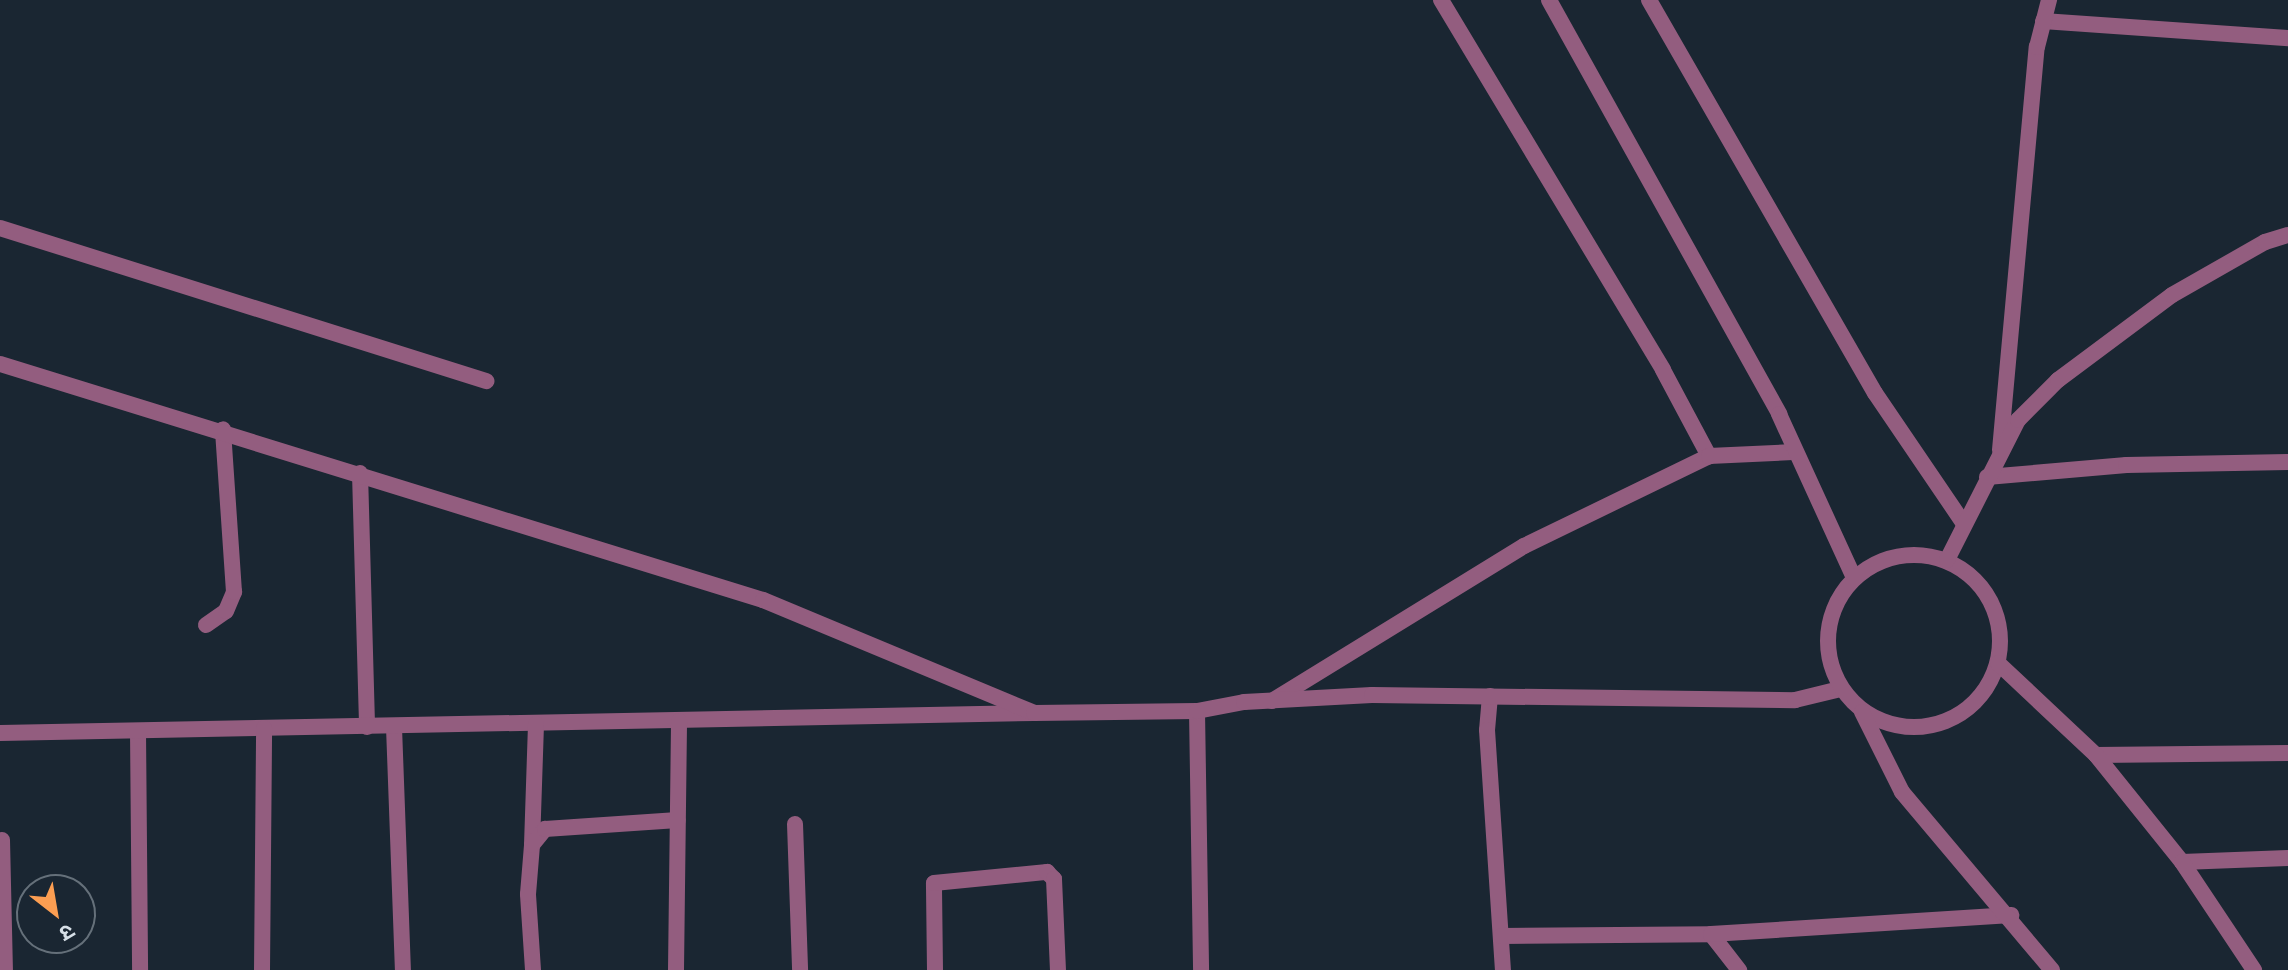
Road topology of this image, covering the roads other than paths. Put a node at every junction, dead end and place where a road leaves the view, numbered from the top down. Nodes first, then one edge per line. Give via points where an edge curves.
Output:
1 (1441, 0) edge
2 (1549, 0) edge
3 (1649, 0) edge
4 (2049, 0) edge
5 (2043, 21) junction
6 (2288, 38) edge
7 (0, 228) edge
8 (2288, 235) edge
9 (0, 364) edge
10 (486, 381) dead end
11 (223, 429) junction
12 (2000, 450) junction
13 (1793, 452) junction
14 (1709, 456) junction
15 (2288, 462) edge
16 (360, 473) junction
17 (1987, 477) junction
18 (1964, 524) junction
19 (1947, 560) junction
20 (1854, 578) junction
21 (206, 625) dead end
22 (1998, 663) junction
23 (1840, 689) junction
24 (1490, 696) junction
25 (1272, 701) junction
26 (1197, 711) junction
27 (1862, 712) junction
28 (1034, 713) junction
29 (679, 721) junction
30 (536, 724) junction
31 (367, 727) junction
32 (394, 727) junction
33 (264, 728) junction
34 (138, 731) junction
35 (0, 733) edge
36 (2288, 753) edge
37 (2096, 755) junction
38 (678, 820) junction
39 (795, 824) dead end
40 (2, 840) dead end
41 (532, 845) junction
42 (2288, 858) edge
43 (2182, 862) junction
44 (2011, 915) junction
45 (1711, 934) junction
46 (1501, 936) junction
47 (5, 970) edge
48 (140, 970) edge
49 (262, 970) edge
50 (403, 970) edge
51 (533, 970) edge
52 (676, 970) edge
53 (800, 970) edge
54 (935, 970) edge
55 (1058, 970) edge
56 (1201, 970) edge
57 (1503, 970) edge
58 (1739, 970) edge
59 (2052, 970) edge
60 (2254, 970) edge

1 - 14 street
2 - 13 street via 1779,414
3 - 18 street via 1875,393
4 - 5 street
5 - 6 street
5 - 12 street
7 - 10 street
8 - 12 street via 2185,288 2104,341 2018,420
9 - 11 street
11 - 16 street
11 - 21 street via 234,592 226,611
12 - 17 street
13 - 14 street
13 - 20 street
14 - 25 street via 1524,546
15 - 17 street via 2126,465
16 - 28 street via 763,600
16 - 31 street
17 - 18 street
18 - 19 street
19 - 20 street via 1914,554 1882,560
19 - 22 street via 1973,577 1992,602 2001,632
20 - 23 street via 1828,624 1828,658
22 - 27 street via 1984,693 1959,716 1926,727 1893,726
22 - 37 street
23 - 24 street via 1795,700
23 - 27 street
24 - 25 street
24 - 46 street
25 - 26 street
26 - 28 street
26 - 56 street
27 - 44 street via 1902,792
28 - 29 street
29 - 30 street
29 - 38 street
30 - 32 street
30 - 41 street
31 - 32 street
31 - 33 street
32 - 50 street
33 - 34 street
33 - 49 street
34 - 35 street
34 - 48 street
36 - 37 street
37 - 43 street
38 - 41 street via 545,829
38 - 52 street
39 - 53 street
40 - 47 street
41 - 51 street via 528,894
42 - 43 street
43 - 60 street
44 - 45 street
44 - 59 street
45 - 46 street
45 - 58 street
46 - 57 street
54 - 55 street via 934,883 1047,872 1054,879

